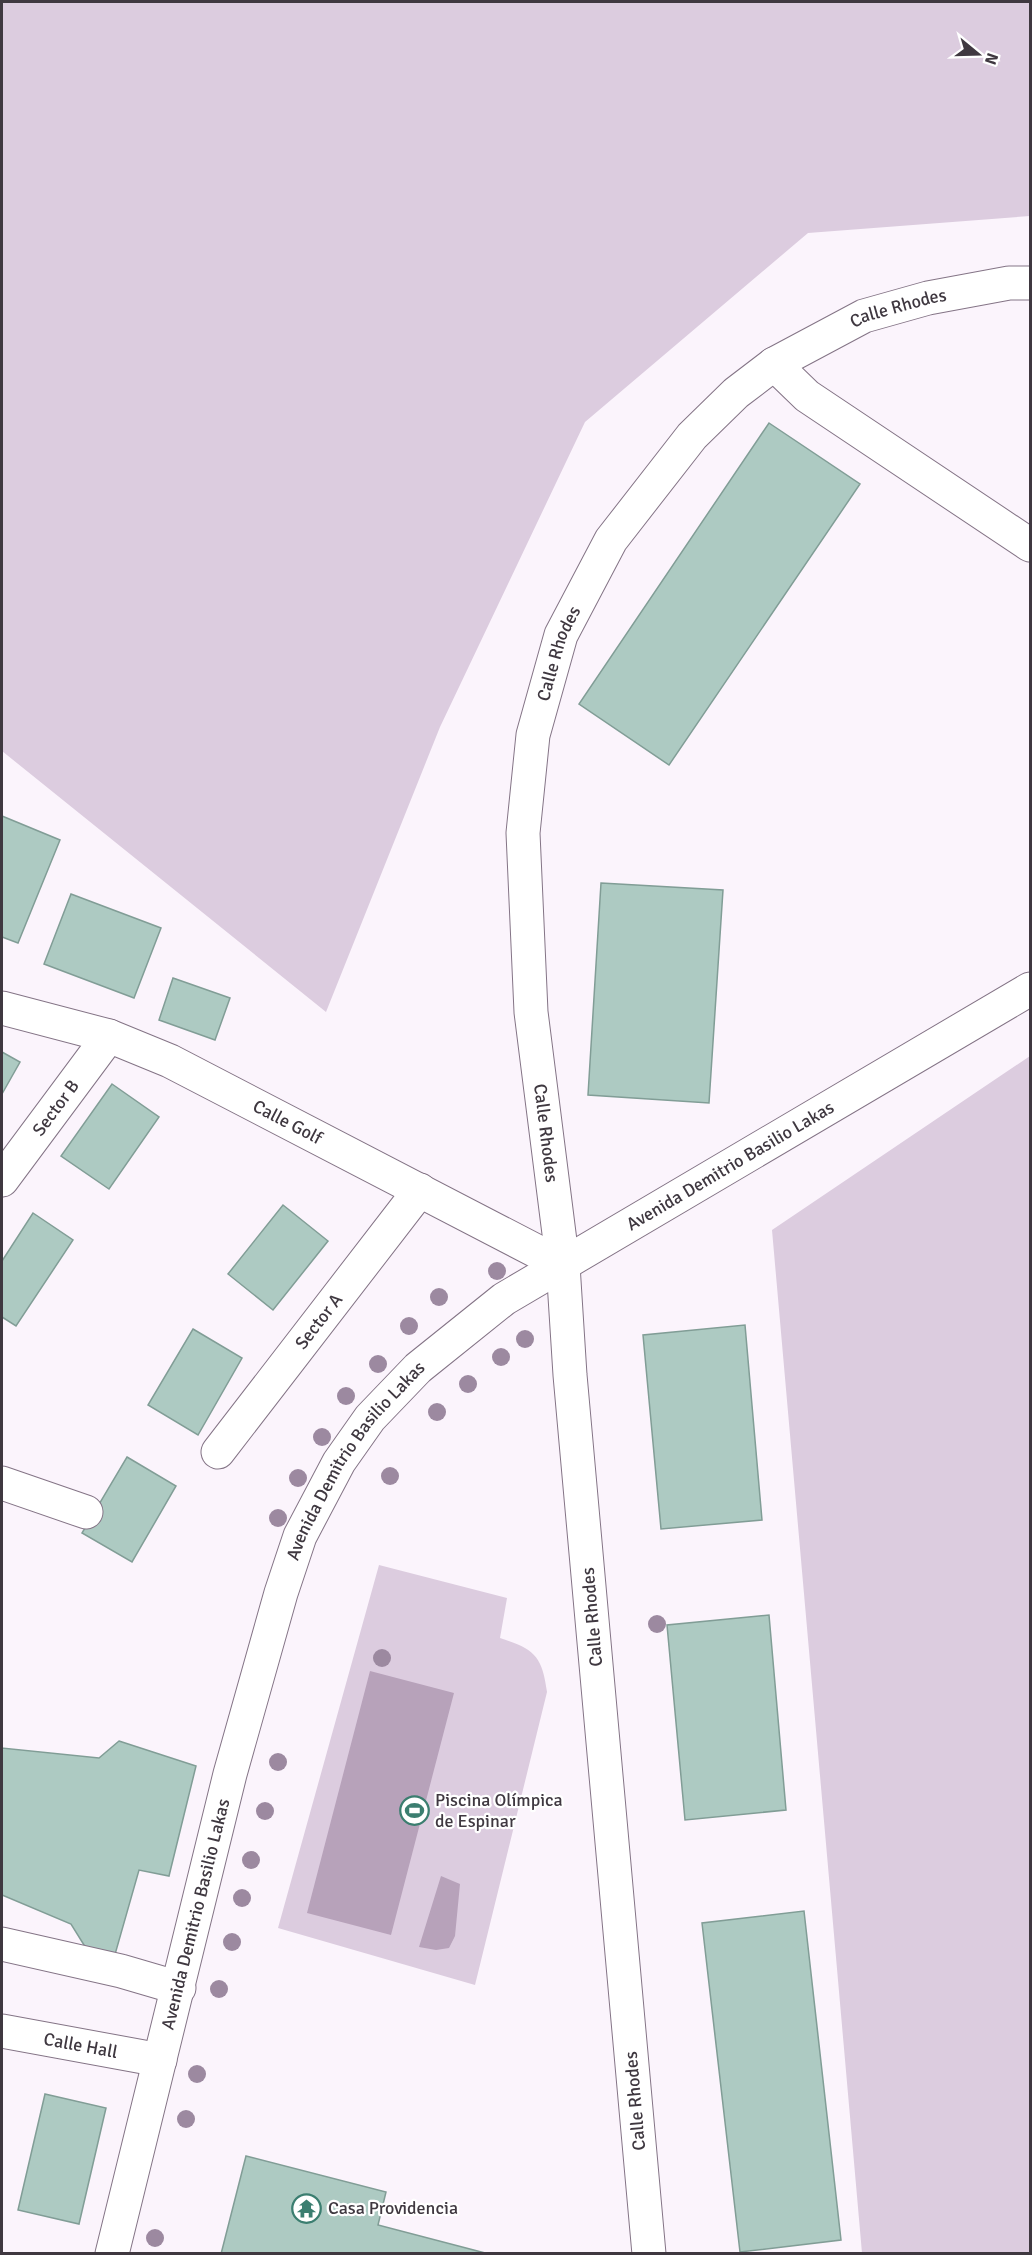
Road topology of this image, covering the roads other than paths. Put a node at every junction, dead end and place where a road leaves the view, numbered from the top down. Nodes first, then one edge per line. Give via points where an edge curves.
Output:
1 (1030, 283) edge
2 (774, 364) junction
3 (1030, 545) edge
4 (1030, 988) edge
5 (2, 1008) edge
6 (109, 1036) junction
7 (2, 1180) edge
8 (420, 1190) junction
9 (563, 1265) junction
10 (218, 1452) dead end
11 (2, 1483) edge
12 (86, 1512) dead end
13 (2, 1944) edge
14 (179, 1988) junction
15 (2, 2031) edge
16 (160, 2060) junction
17 (112, 2253) edge
18 (649, 2253) edge

1 - 2 street, Calle Rhodes via 1009,283 928,298 864,316
2 - 3 street via 807,396
2 - 9 street, Calle Rhodes via 736,393 692,436 610,540 561,635 532,735 523,833 531,1012
4 - 9 street, Avenida Demitrio Basilio Lakas
5 - 6 street, Calle Golf
6 - 7 street, Sector B
6 - 8 street, Calle Golf via 170,1061
8 - 9 street, Calle Golf
8 - 10 street, Sector A
9 - 14 street, Avenida Demitrio Basilio Lakas via 504,1299 418,1368 370,1418 339,1462 300,1536 233,1763
9 - 18 street, Calle Rhodes
11 - 12 street
13 - 14 street
14 - 16 street, Avenida Demitrio Basilio Lakas
15 - 16 street, Calle Hall
16 - 17 street, Avenida Demitrio Basilio Lakas

